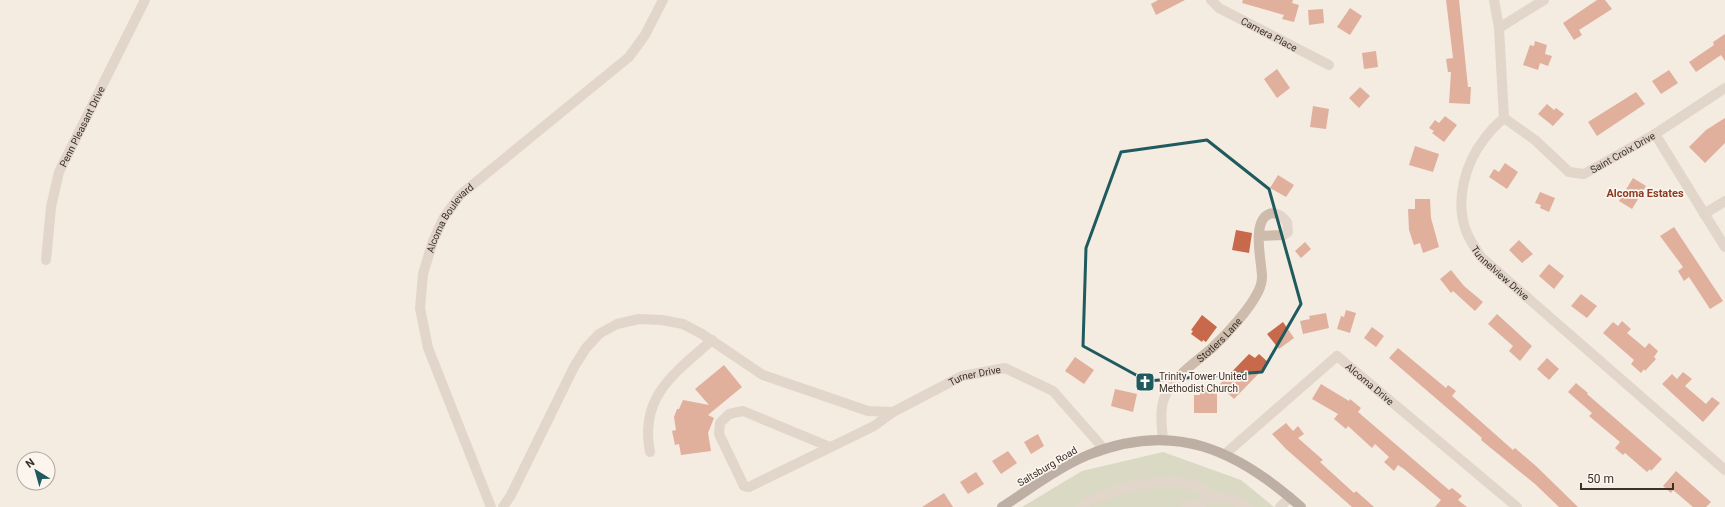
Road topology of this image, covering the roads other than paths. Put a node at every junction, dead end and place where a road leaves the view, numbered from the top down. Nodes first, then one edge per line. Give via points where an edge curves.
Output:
1 (145, 0) edge
2 (663, 0) edge
3 (1211, 0) edge
4 (1494, 0) edge
5 (1544, 0) edge
6 (1500, 28) junction
7 (1328, 65) dead end
8 (1725, 88) edge
9 (1504, 118) junction
10 (1655, 134) junction
11 (1725, 201) edge
12 (1704, 214) junction
13 (1259, 236) dead end
14 (1725, 248) edge
15 (46, 260) dead end
16 (712, 340) junction
17 (893, 412) junction
18 (1163, 440) junction
19 (830, 447) junction
20 (1104, 449) junction
21 (650, 452) dead end
22 (1225, 454) junction
23 (1725, 470) edge
24 (1211, 496) junction
25 (1290, 497) junction
26 (491, 507) edge
27 (503, 507) edge
28 (1002, 507) edge
29 (1080, 507) edge
30 (1186, 507) edge
31 (1248, 507) edge
32 (1280, 507) edge
33 (1301, 507) edge
34 (1517, 507) edge

1 - 15 street, Penn Pleasant Drive via 59,172 50,207
2 - 26 street, Alcoma Boulevard via 645,35 629,57 460,195 443,219 434,241 423,274 420,308 428,348
3 - 7 street, Camera Place via 1219,8
4 - 6 street
5 - 6 street
6 - 9 street
8 - 10 street, Saint Croix Drive
9 - 10 street, Saint Croix Drive via 1535,140 1569,172 1584,174
9 - 23 street, Tunnelview Drive via 1485,137 1471,159 1463,184 1461,208 1466,233 1481,257
10 - 12 street
11 - 12 street
12 - 14 street
13 - 18 street, Stotlers Lane via 1262,278 1258,292 1228,330 1171,386 1162,406
16 - 17 street via 763,375 868,411
16 - 21 street via 671,376 656,398 648,424
16 - 27 street via 683,324 662,320 639,319 617,324 599,334 574,367
17 - 19 street, Turner Drive via 874,426
17 - 20 street, Turner Drive via 962,376 1005,368 1053,391
18 - 20 main road, Saltsburg Road
18 - 22 main road, Saltsburg Road via 1204,447
19 - 19 street, Turner Drive via 746,487 719,434 720,423 729,414 743,411
20 - 28 main road, Saltsburg Road via 1049,476
22 - 25 main road, Saltsburg Road via 1247,465
22 - 34 street, Alcoma Drive via 1337,356
24 - 29 street via 1203,488 1185,484 1146,484 1110,492
24 - 30 street via 1201,504
24 - 31 street via 1233,500
25 - 32 street
25 - 33 main road, Saltsburg Road

